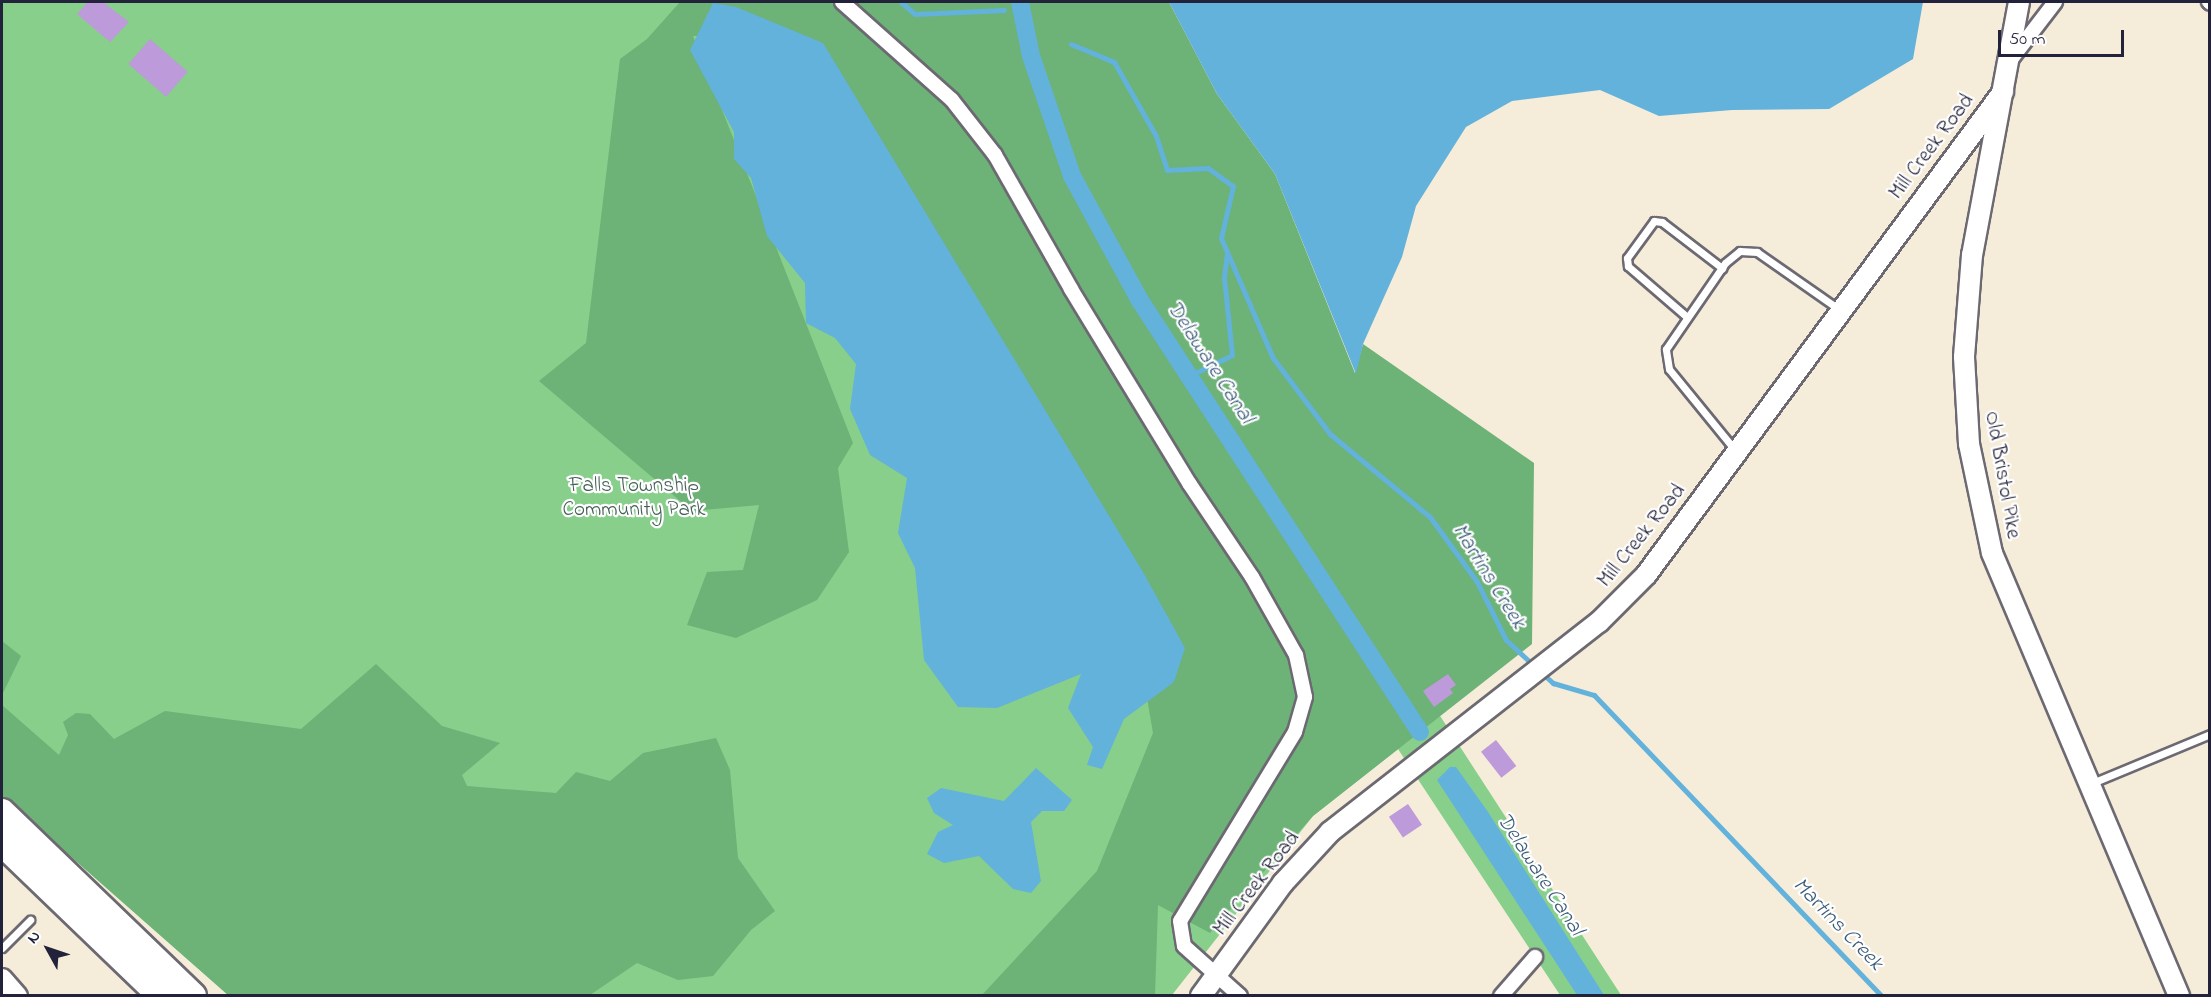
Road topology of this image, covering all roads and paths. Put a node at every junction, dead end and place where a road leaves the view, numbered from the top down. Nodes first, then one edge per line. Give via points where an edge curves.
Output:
1 (842, 2) edge
2 (2019, 2) edge
3 (2055, 2) edge
4 (2008, 64) junction
5 (2003, 92) junction
6 (1722, 268) junction
7 (1840, 310) junction
8 (1687, 317) junction
9 (1737, 453) junction
10 (2210, 734) edge
11 (2088, 784) junction
12 (2, 812) edge
13 (2, 843) edge
14 (30, 920) dead end
15 (128, 933) junction
16 (2, 948) edge
17 (1535, 957) dead end
18 (1216, 975) junction
19 (2, 979) edge
20 (17, 996) edge
21 (161, 996) edge
22 (193, 996) edge
23 (202, 996) edge
24 (1201, 996) edge
25 (1240, 996) edge
26 (1501, 996) edge
27 (2179, 996) edge

1 - 18 street via 952,100 995,155 1071,289 1189,483 1252,577 1296,655 1305,697 1295,732 1180,921 1184,946
2 - 4 main road, Old Bristol Pike
3 - 4 street
4 - 5 main road, Old Bristol Pike
5 - 7 main road, Mill Creek Road
5 - 11 main road, Old Bristol Pike via 1972,255 1965,316 1964,400 1969,444 1992,553
6 - 7 lane via 1740,251 1757,252
6 - 8 lane
6 - 8 lane via 1662,222 1654,221 1627,258 1628,267
7 - 9 main road, Mill Creek Road
8 - 9 lane via 1666,349 1669,369
9 - 18 main road, Mill Creek Road via 1646,575 1599,622 1330,832 1283,883
10 - 11 lane
11 - 27 main road, Old Bristol Pike
12 - 15 highway
13 - 21 highway
14 - 16 lane
15 - 22 highway
15 - 23 highway
17 - 26 street
18 - 24 main road, Mill Creek Road
18 - 25 street
19 - 20 main road

